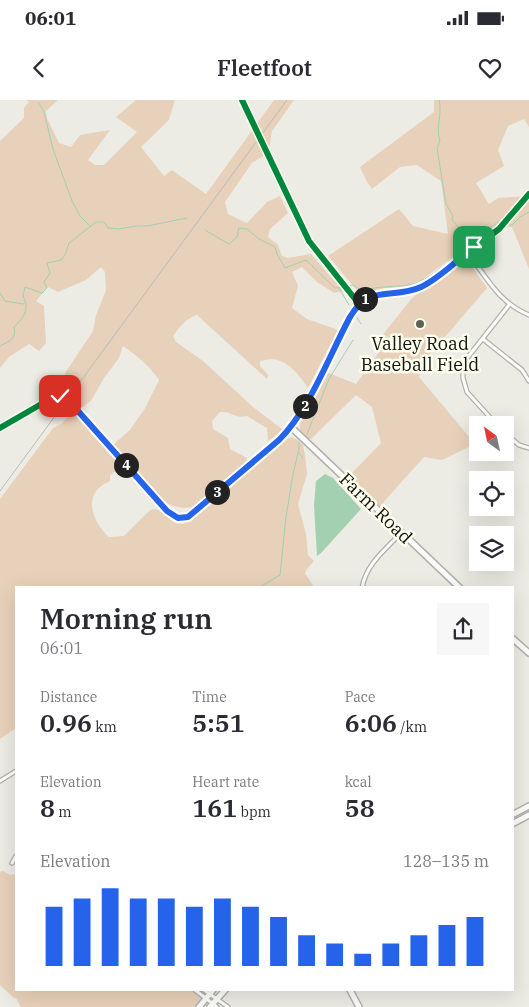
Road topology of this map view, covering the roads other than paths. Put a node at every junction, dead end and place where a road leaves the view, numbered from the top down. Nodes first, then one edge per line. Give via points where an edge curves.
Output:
1 (242, 100) edge
2 (529, 194) edge
3 (467, 252) junction
4 (359, 304) junction
5 (509, 305) junction
6 (529, 315) edge
7 (483, 339) junction
8 (529, 381) edge
9 (489, 416) edge
10 (0, 428) edge
11 (292, 428) junction
12 (514, 441) edge
13 (529, 448) edge
14 (402, 532) junction
15 (362, 586) edge
16 (458, 586) edge
17 (514, 640) edge
18 (529, 653) edge
19 (15, 772) edge
20 (0, 781) edge
21 (529, 806) edge
22 (514, 814) edge
23 (529, 815) edge
24 (514, 823) edge
25 (15, 858) edge
26 (12, 863) dead end
27 (223, 991) edge
28 (351, 991) edge
29 (210, 994) edge
30 (217, 999) junction
31 (213, 1006) edge
32 (199, 1007) edge
33 (228, 1007) edge
34 (359, 1007) edge

1 - 4 street via 309,242
2 - 3 street via 498,229
3 - 4 street via 422,286 409,291 378,294
3 - 5 street
4 - 11 street
5 - 6 street
5 - 7 street
7 - 8 street via 522,370
7 - 9 street via 465,363 464,385
10 - 11 street via 50,399 63,397 167,511 181,518 193,513
11 - 14 street, Farm Road
12 - 13 street
14 - 15 street via 372,563
14 - 16 street, Farm Road
17 - 18 street
19 - 20 street
21 - 22 street
23 - 24 street
25 - 26 street
27 - 30 street
28 - 34 street
29 - 30 street
29 - 31 street
29 - 32 street
30 - 31 street
30 - 33 street

